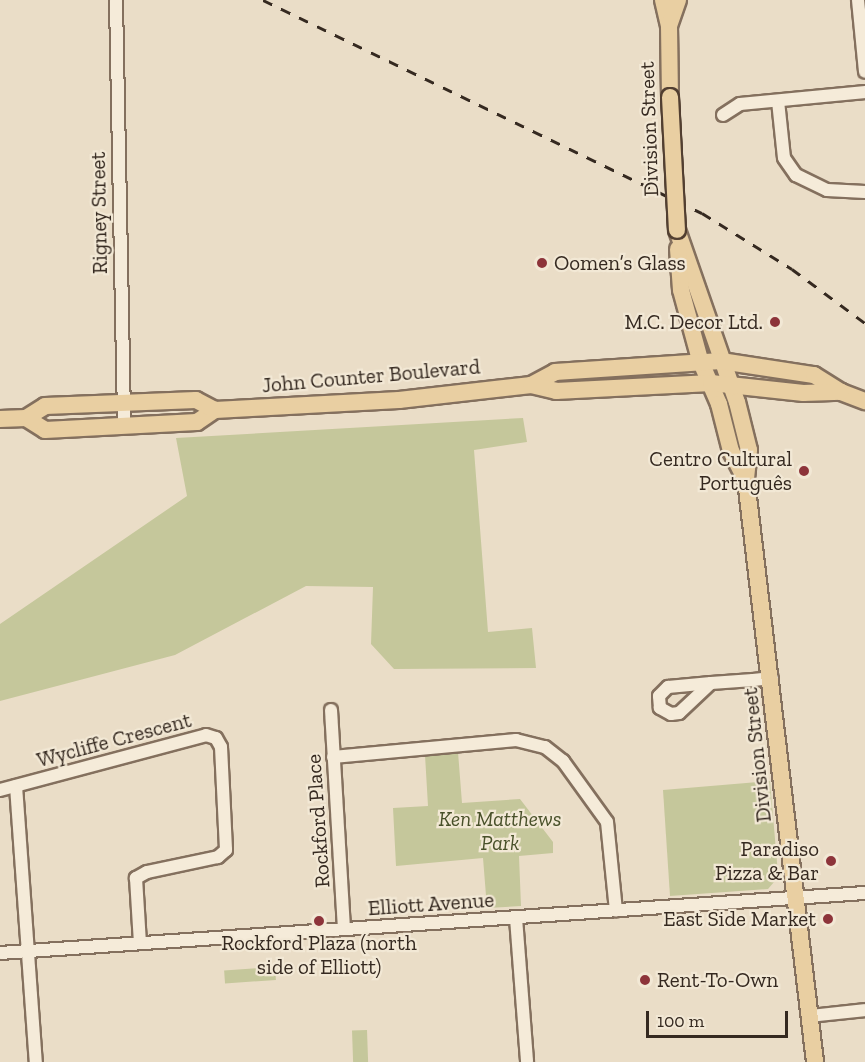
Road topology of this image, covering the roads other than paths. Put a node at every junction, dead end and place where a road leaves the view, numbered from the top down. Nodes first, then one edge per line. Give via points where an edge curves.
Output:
1 (116, 0) edge
2 (663, 0) edge
3 (678, 0) edge
4 (858, 0) edge
5 (669, 26) junction
6 (865, 72) edge
7 (865, 92) edge
8 (778, 101) junction
9 (723, 115) dead end
10 (865, 192) edge
11 (677, 231) junction
12 (700, 360) junction
13 (721, 361) junction
14 (711, 383) junction
15 (731, 384) junction
16 (531, 385) junction
17 (841, 392) junction
18 (865, 401) edge
19 (122, 403) junction
20 (214, 410) junction
21 (26, 418) junction
22 (0, 419) edge
23 (124, 426) junction
24 (746, 480) junction
25 (772, 678) junction
26 (711, 683) dead end
27 (331, 710) dead end
28 (333, 757) junction
29 (16, 786) junction
30 (0, 790) edge
31 (865, 893) edge
32 (794, 898) junction
33 (616, 911) junction
34 (516, 918) junction
35 (344, 929) junction
36 (140, 943) junction
37 (28, 951) junction
38 (0, 953) edge
39 (865, 1010) edge
40 (810, 1016) junction
41 (36, 1062) edge
42 (527, 1062) edge
43 (816, 1062) edge

1 - 19 street, Rigney Street
2 - 5 main road, Division Street
3 - 5 main road, Division Street
4 - 6 street
5 - 11 main road, Division Street, bridge
7 - 8 street
8 - 9 street via 740,104
8 - 10 street via 784,158 795,175 827,190
11 - 12 main road, Division Street via 681,290
11 - 13 main road, Division Street
12 - 13 main road
12 - 14 main road, Division Street
12 - 16 main road via 555,372
13 - 15 main road, Division Street
13 - 17 main road via 814,375
14 - 15 main road
14 - 16 main road via 556,391
14 - 24 main road, Division Street via 731,451
15 - 17 main road via 803,393
15 - 24 main road, Division Street via 749,450
16 - 20 main road, John Counter Boulevard via 399,400
17 - 18 main road
19 - 20 main road, John Counter Boulevard via 196,400
19 - 21 main road, John Counter Boulevard via 45,406
19 - 23 street, Rigney Street
20 - 23 main road, John Counter Boulevard via 197,422
21 - 22 main road, John Counter Boulevard
21 - 23 main road, John Counter Boulevard via 45,429
24 - 25 main road, Division Street
25 - 26 street
25 - 32 main road, Division Street
27 - 28 street, Rockford Place
28 - 33 street via 516,740 545,747 562,760 607,822
28 - 35 street, Rockford Place
29 - 30 street, Wycliffe Crescent
29 - 36 street, Wycliffe Crescent via 206,735 216,738 221,747 226,850 218,857 147,872 136,878
29 - 37 street
31 - 32 street, Elliott Avenue
32 - 33 street, Elliott Avenue
32 - 40 main road, Division Street
33 - 34 street, Elliott Avenue
34 - 35 street, Elliott Avenue
34 - 42 street
35 - 36 street, Elliott Avenue
36 - 37 street, Elliott Avenue
37 - 38 street, Elliott Avenue
37 - 41 street
39 - 40 street
40 - 43 main road, Division Street

